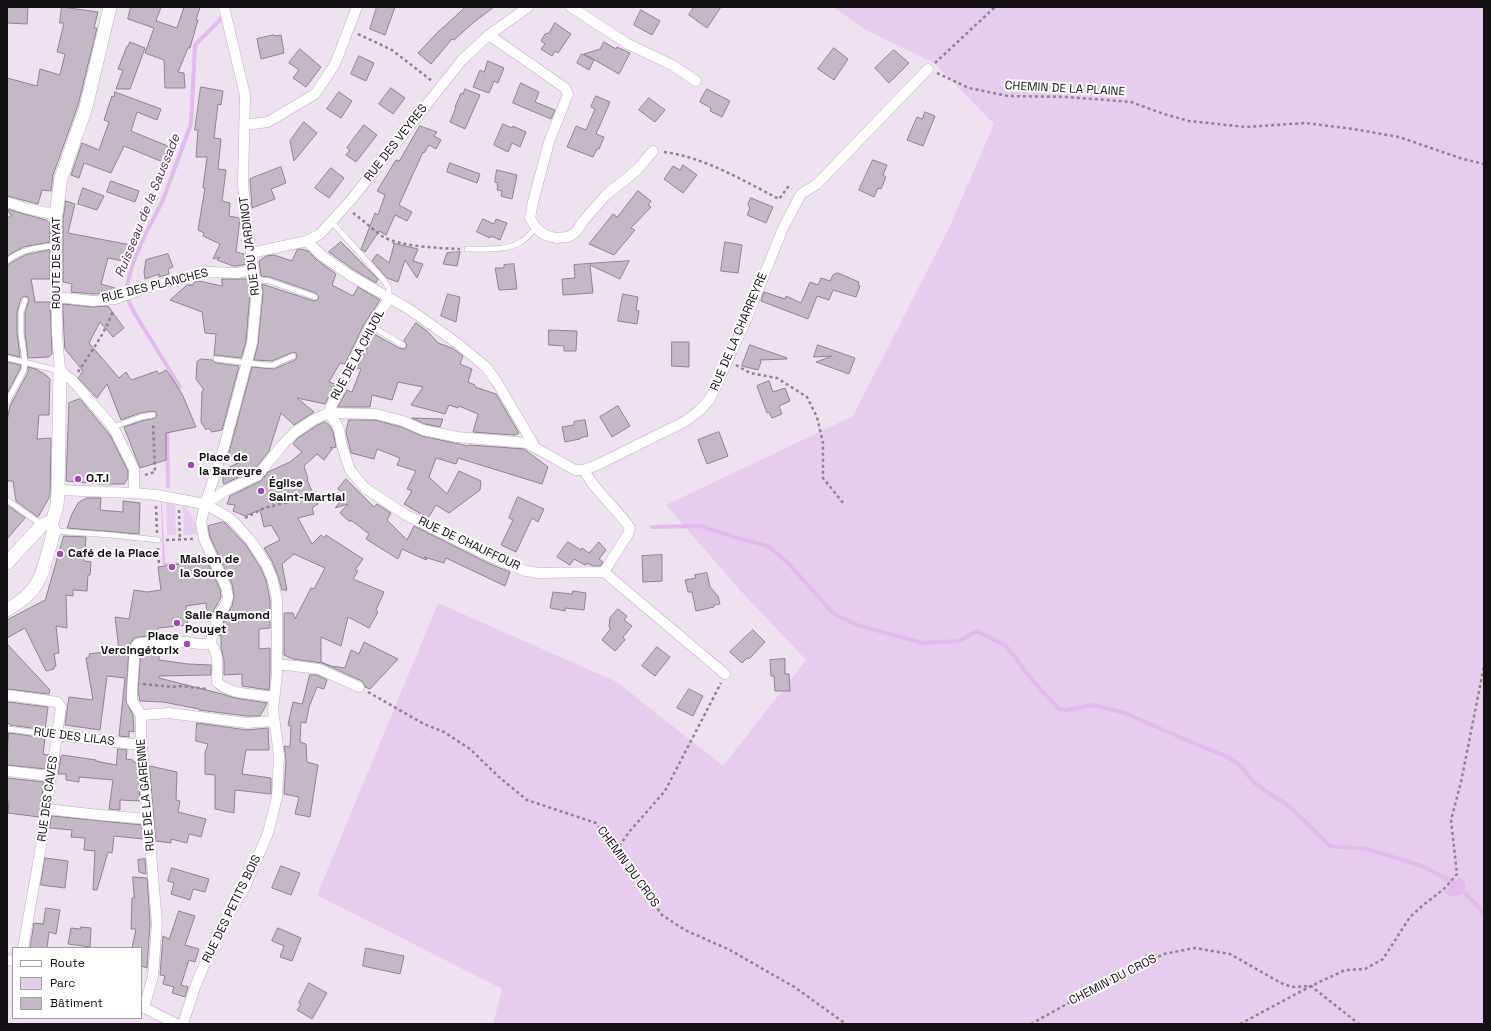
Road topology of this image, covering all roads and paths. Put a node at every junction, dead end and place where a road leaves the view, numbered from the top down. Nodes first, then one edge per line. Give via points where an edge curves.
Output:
1 (110, 7) edge
2 (224, 7) edge
3 (357, 7) edge
4 (528, 7) edge
5 (571, 7) edge
6 (995, 7) edge
7 (348, 30) junction
8 (489, 34) junction
9 (928, 69) junction
10 (696, 81) dead end
11 (440, 88) junction
12 (244, 125) junction
13 (653, 151) joint
14 (1484, 164) edge
15 (801, 194) junction
16 (7, 202) edge
17 (345, 207) junction
18 (56, 215) junction
19 (332, 222) junction
20 (536, 228) junction
21 (307, 241) junction
22 (56, 246) junction
23 (467, 249) joint
24 (251, 253) junction
25 (7, 261) edge
26 (255, 274) junction
27 (124, 296) junction
28 (56, 297) junction
29 (315, 297) dead end
30 (389, 299) junction
31 (25, 300) dead end
32 (371, 326) junction
33 (403, 345) dead end
34 (293, 356) dead end
35 (7, 358) edge
36 (216, 359) dead end
37 (25, 362) junction
38 (728, 362) junction
39 (247, 363) junction
40 (60, 371) junction
41 (72, 380) junction
42 (7, 402) edge
43 (328, 413) junction
44 (153, 415) joint
45 (113, 427) junction
46 (535, 447) junction
47 (584, 470) junction
48 (134, 478) junction
49 (58, 490) junction
50 (134, 493) junction
51 (179, 499) junction
52 (7, 500) edge
53 (292, 501) dead end
54 (205, 504) junction
55 (844, 504) dead end
56 (235, 523) junction
57 (49, 527) junction
58 (204, 539) junction
59 (158, 540) dead end
60 (168, 540) dead end
61 (180, 540) junction
62 (7, 563) edge
63 (604, 572) junction
64 (7, 610) edge
65 (191, 615) dead end
66 (217, 620) junction
67 (210, 643) junction
68 (277, 664) junction
69 (1484, 666) edge
70 (725, 674) joint
71 (133, 682) junction
72 (359, 687) joint
73 (223, 688) junction
74 (7, 695) edge
75 (274, 697) junction
76 (141, 715) junction
77 (274, 721) junction
78 (7, 729) edge
79 (57, 736) junction
80 (142, 745) junction
81 (7, 770) edge
82 (51, 776) junction
83 (46, 809) junction
84 (148, 819) junction
85 (616, 851) junction
86 (24, 947) edge
87 (1311, 986) junction
88 (142, 1007) edge
89 (176, 1024) edge
90 (183, 1024) edge
91 (846, 1024) edge
92 (1031, 1024) edge
93 (1240, 1024) edge
94 (1359, 1024) edge

1 - 18 street, ROUTE DE SAYAT via 86,107 61,178
2 - 12 street, RUE DU JARDINOT via 245,95
3 - 7 street
4 - 8 street, RUE DES VEYRES
5 - 10 street via 628,44 672,65
6 - 9 path
7 - 11 path via 392,50
7 - 12 street via 335,64 315,94 268,122
8 - 11 street, RUE DES VEYRES via 462,60
8 - 20 street via 565,88 568,94 549,142 533,202 530,218
9 - 14 path, CHEMIN DE LA PLAINE via 969,88 1008,96 1131,102 1189,121 1246,127 1305,123 1353,128 1399,137
9 - 15 street, RUE DE LA CHARREYRE via 817,184
11 - 17 street, RUE DES VEYRES
12 - 24 street, RUE DU JARDINOT via 243,185
13 - 15 path via 680,155 724,171 779,199 788,187
13 - 20 street via 637,170 606,195 576,232 568,237 556,238
15 - 38 street, RUE DE LA CHARREYRE via 783,228
16 - 18 street
17 - 19 street, RUE DES VEYRES
17 - 23 path via 382,236 393,241 437,248
18 - 22 street, ROUTE DE SAYAT
19 - 21 street, RUE DES VEYRES via 320,234
19 - 30 lane via 382,278 389,288
20 - 23 lane via 514,246
21 - 24 street, RUE DES VEYRES
21 - 30 street via 321,255
22 - 25 lane via 32,248
22 - 28 street, ROUTE DE SAYAT
24 - 26 street, RUE DU JARDINOT
26 - 27 street, RUE DES PLANCHES via 207,272
26 - 29 lane
26 - 39 street, RUE DU JARDINOT via 256,314
27 - 28 street, RUE DES PLANCHES via 93,301
27 - 41 path via 114,309 96,346
28 - 40 street, ROUTE DE SAYAT
30 - 32 street, RUE DE LA CHIJOL
30 - 46 street via 409,309 486,367
31 - 37 lane via 21,312 21,333
32 - 33 lane
32 - 43 street, RUE DE LA CHIJOL
34 - 39 lane via 273,365
35 - 37 lane
36 - 39 lane
37 - 40 lane
37 - 42 lane via 24,370
38 - 47 street, RUE DE LA CHARREYRE via 710,399 699,412 684,422
38 - 55 path via 750,373 777,378 807,397 817,417 823,443 823,478
39 - 54 street, RUE DU JARDINOT
40 - 41 street
40 - 49 street, ROUTE DE SAYAT
41 - 45 street
43 - 46 street via 376,414 450,436 527,443
43 - 54 street via 294,433 258,475
43 - 63 street, RUE DE CHAUFFOUR via 339,430 350,470 366,488 406,515 493,558 526,571
44 - 45 lane
44 - 48 path via 155,472
45 - 48 street via 134,469
46 - 47 street via 567,467
47 - 63 street via 589,480 630,528
48 - 50 street
49 - 50 street
49 - 57 street, ROUTE DE SAYAT via 56,511
50 - 51 street
51 - 54 street
51 - 61 path
52 - 57 lane
53 - 56 path via 264,508
54 - 56 street, RUE DES PETITS BOIS
54 - 58 street, RUE DU JARDINOT via 201,523
56 - 68 street, RUE DES PETITS BOIS via 251,541 272,578 277,599
57 - 59 lane
57 - 62 street
57 - 64 street, ROUTE DE SAYAT via 36,586
58 - 61 path
58 - 66 street, RUE DU JARDINOT via 228,597
60 - 61 path
63 - 70 street
65 - 66 lane
66 - 67 street, RUE DU JARDINOT
67 - 71 street via 203,646 188,642 139,643 135,647
67 - 73 street via 217,653 217,682
68 - 72 street via 319,669
68 - 75 street, RUE DES PETITS BOIS
69 - 87 path via 1462,782 1451,820 1457,874 1445,888 1410,918 1382,959 1365,969 1345,970
70 - 85 path via 665,791
71 - 73 path via 215,690
71 - 76 street via 132,701
72 - 85 path, CHEMIN DU CROS via 424,724 444,732 470,749 527,800 596,823
73 - 75 street
74 - 79 street, RUE DES CAVES via 57,702 61,708
75 - 77 street, RUE DES PETITS BOIS
76 - 77 street via 169,713 247,723
76 - 80 street, RUE DE LA GARENNE
77 - 90 street, RUE DES PETITS BOIS via 279,776 277,797 268,833 245,887 218,932 195,986
78 - 79 lane, RUE DES LILAS
79 - 80 street, RUE DES LILAS
79 - 82 street, RUE DES CAVES
80 - 84 street, RUE DE LA GARENNE
81 - 82 street
82 - 83 street, RUE DES CAVES
83 - 84 street
83 - 86 street, RUE DES CAVES
84 - 88 street, RUE DE LA GARENNE via 157,923 153,976
85 - 91 path, CHEMIN DU CROS via 662,915 685,930 730,950 796,988
87 - 92 path, CHEMIN DU CROS via 1292,987 1230,954 1194,948 1157,957
87 - 93 path
87 - 94 path
88 - 89 street

